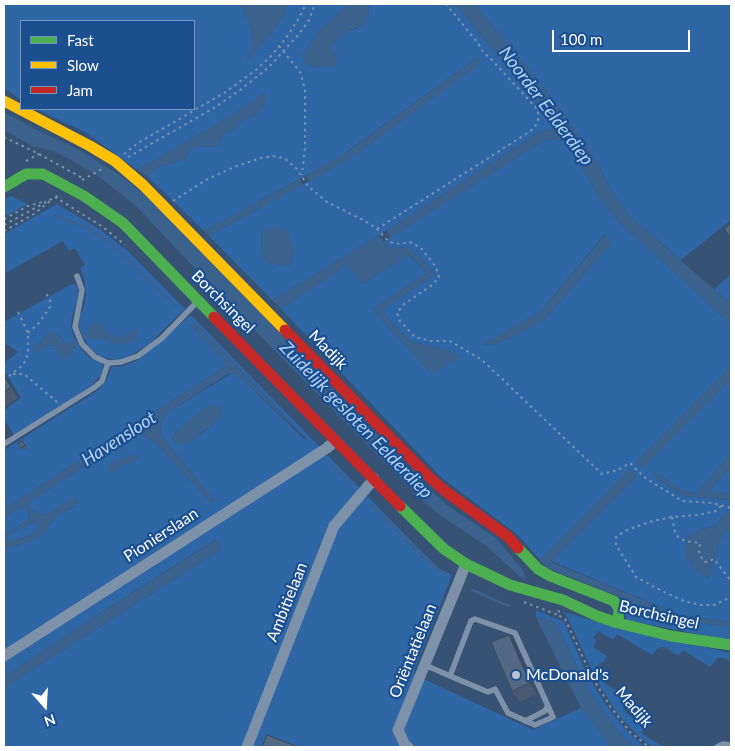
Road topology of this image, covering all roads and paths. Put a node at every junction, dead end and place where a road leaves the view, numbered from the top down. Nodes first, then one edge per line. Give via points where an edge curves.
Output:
1 (306, 4) edge
2 (315, 4) edge
3 (446, 4) edge
4 (279, 46) junction
5 (284, 52) junction
6 (4, 101) edge
7 (20, 109) edge
8 (195, 109) edge
9 (21, 110) edge
10 (193, 110) edge
11 (4, 138) edge
12 (123, 155) dead end
13 (124, 159) dead end
14 (108, 165) dead end
15 (302, 174) junction
16 (7, 185) edge
17 (55, 197) junction
18 (165, 206) junction
19 (4, 219) edge
20 (4, 225) edge
21 (377, 230) junction
22 (4, 231) edge
23 (77, 276) dead end
24 (46, 293) dead end
25 (198, 300) junction
26 (17, 310) dead end
27 (28, 333) junction
28 (108, 362) junction
29 (60, 409) junction
30 (335, 441) junction
31 (4, 444) edge
32 (374, 480) junction
33 (721, 505) junction
34 (731, 508) edge
35 (672, 517) junction
36 (466, 564) junction
37 (731, 581) edge
38 (527, 591) junction
39 (731, 597) edge
40 (560, 608) junction
41 (597, 616) junction
42 (618, 623) junction
43 (713, 643) junction
44 (731, 645) edge
45 (731, 649) edge
46 (4, 656) edge
47 (425, 665) junction
48 (450, 676) junction
49 (547, 706) junction
50 (525, 721) junction
51 (731, 744) edge
52 (247, 747) edge
53 (408, 747) edge
54 (649, 747) edge
55 (717, 747) edge

1 - 4 path
2 - 5 path via 309,20
3 - 21 path via 483,52 538,110 538,121 529,132
4 - 5 path
4 - 8 path via 240,82
5 - 13 path via 214,108
5 - 15 path via 300,72 305,89
6 - 7 main road, Madijk
9 - 18 main road, Madijk via 115,162
10 - 12 path
11 - 14 path via 84,179
15 - 18 path via 284,158 260,158 206,180
15 - 21 path via 308,186 327,202
16 - 25 main road, Borchsingel via 33,173 51,177 113,215
17 - 19 path
17 - 20 path
17 - 22 path
18 - 42 main road, Madijk via 428,476 507,536 538,569 614,601 619,608
21 - 33 path via 389,242 410,242 421,248 436,267 439,277 397,313 415,337 450,341 482,360 602,474 630,463 644,477 682,501
23 - 28 lane via 82,290 75,327 82,344 94,357
24 - 27 path via 50,307
25 - 28 lane via 162,338 138,356 121,362
25 - 30 main road, Borchsingel
26 - 27 path
27 - 29 path via 26,360 9,376 24,374 56,400
28 - 29 lane via 102,381
29 - 31 lane
30 - 32 main road, Borchsingel
30 - 46 street, Pionierslaan
32 - 36 main road, Borchsingel via 430,536
32 - 52 street, Ambitielaan via 334,526
33 - 34 path
33 - 35 path via 716,511
35 - 37 path via 674,532 686,541 700,543 703,561 714,559
35 - 39 path via 636,527 616,537 616,545 636,577 684,601 700,605 714,605
36 - 38 main road, Borchsingel
36 - 47 street, Oriëntatielaan
38 - 40 main road, Borchsingel
38 - 41 main road, Borchsingel via 563,600
40 - 41 main road, Borchsingel
40 - 54 path, Madijk via 558,615 565,619 600,691 622,723
41 - 42 main road, Borchsingel
42 - 43 main road, Borchsingel
43 - 44 main road, Borchsingel
43 - 45 main road, Borchsingel
47 - 48 lane
47 - 53 street, Oriëntatielaan via 398,730
48 - 49 lane via 475,619 515,632
48 - 50 lane via 488,692 495,689 508,713
49 - 50 lane via 545,711
49 - 50 lane via 552,717 535,725
51 - 55 lane

